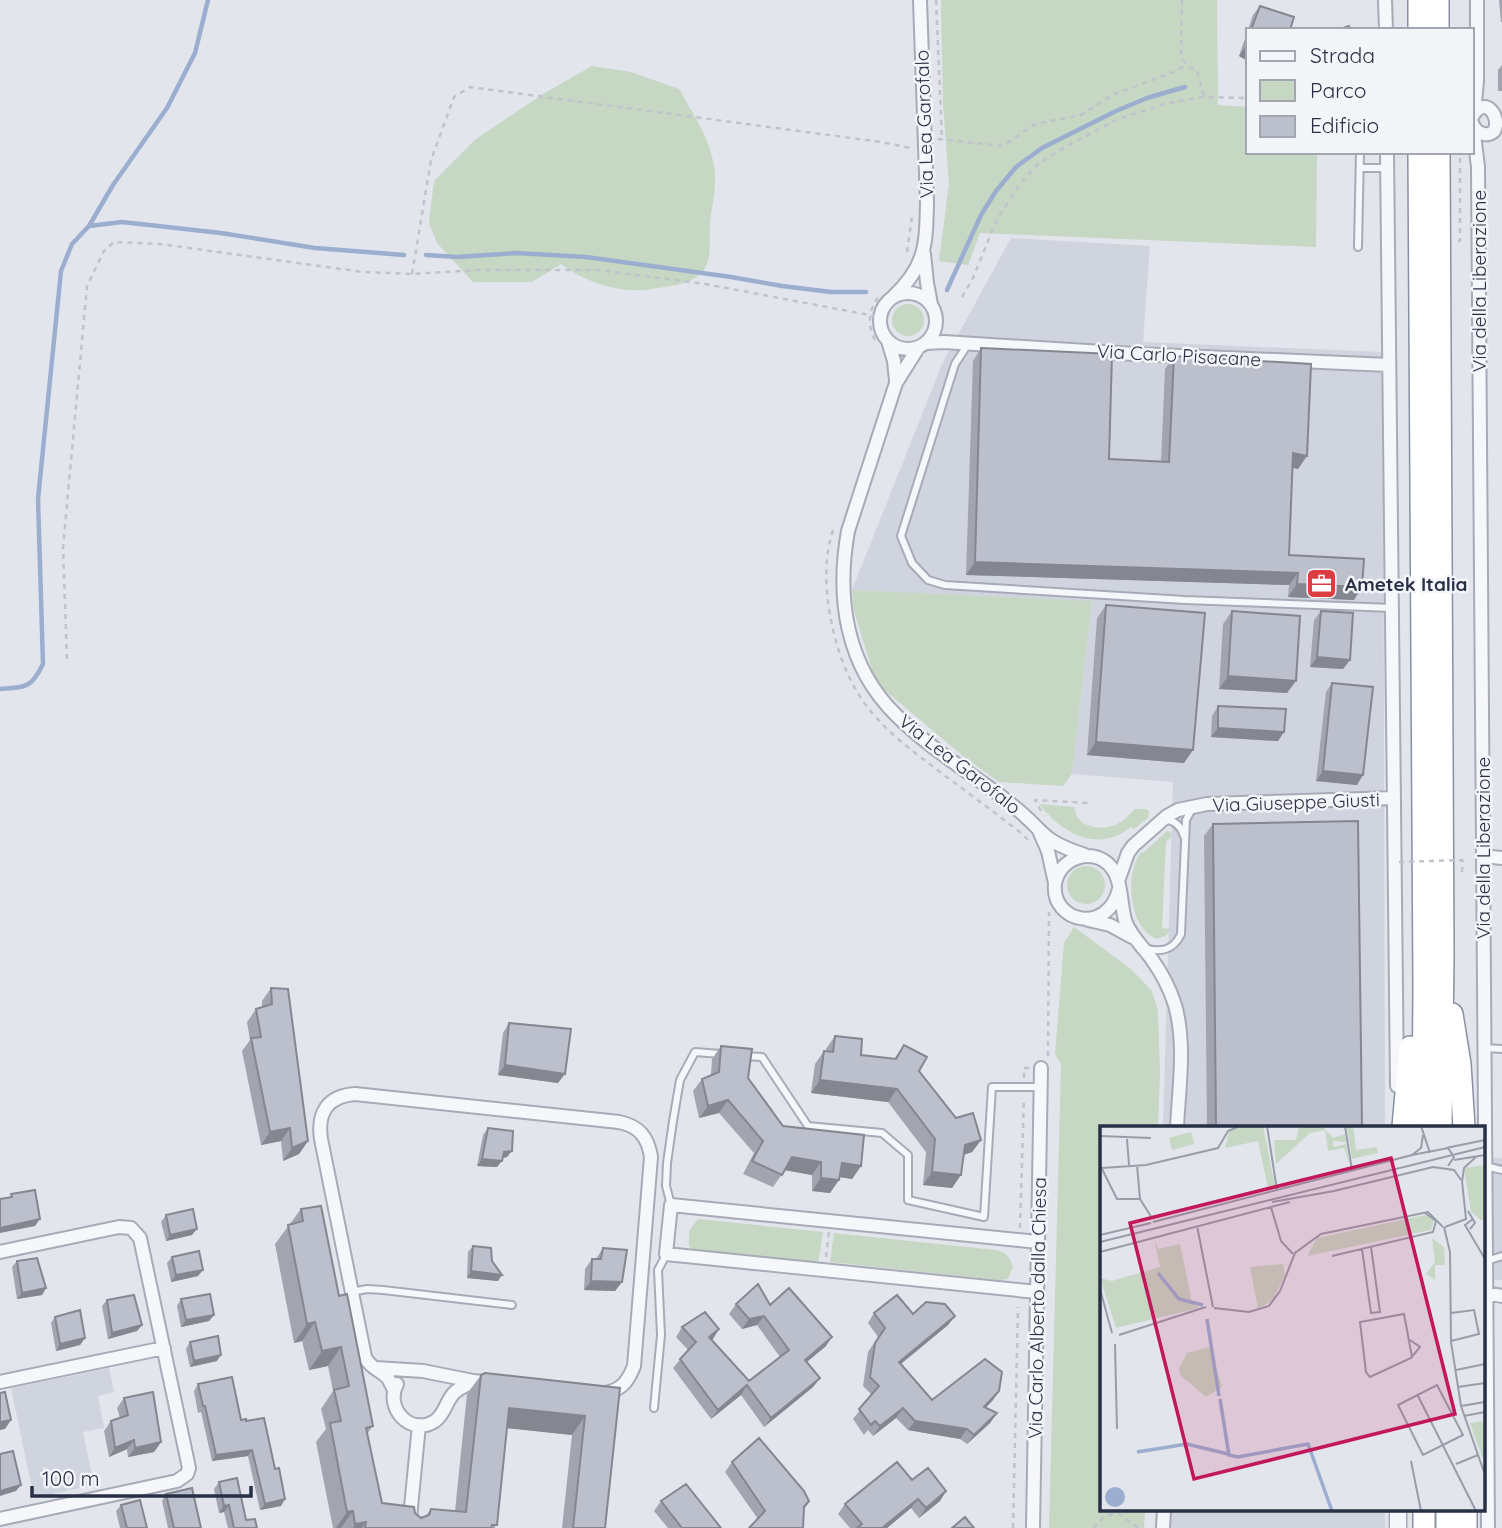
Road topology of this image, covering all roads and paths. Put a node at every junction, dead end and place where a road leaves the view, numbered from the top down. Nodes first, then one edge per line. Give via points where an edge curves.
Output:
1 (920, 0) edge
2 (936, 0) edge
3 (1182, 0) edge
4 (1385, 0) edge
5 (1419, 0) edge
6 (1438, 0) edge
7 (1477, 0) edge
8 (1386, 28) edge
9 (1419, 28) edge
10 (1438, 28) edge
11 (1186, 65) junction
12 (1477, 81) junction
13 (1203, 97) junction
14 (1246, 99) edge
15 (1474, 110) edge
16 (1474, 118) edge
17 (1497, 119) edge
18 (1474, 122) edge
19 (1474, 129) edge
20 (942, 139) junction
21 (925, 143) junction
22 (1360, 154) edge
23 (1387, 154) edge
24 (1419, 154) edge
25 (1439, 154) edge
26 (1478, 167) junction
27 (1360, 168) junction
28 (1387, 168) junction
29 (913, 210) dead end
30 (924, 247) junction
31 (1358, 247) dead end
32 (905, 261) dead end
33 (412, 274) junction
34 (890, 293) junction
35 (962, 298) dead end
36 (931, 304) junction
37 (875, 316) junction
38 (936, 317) junction
39 (883, 344) junction
40 (968, 344) junction
41 (922, 345) junction
42 (1390, 365) junction
43 (896, 383) junction
44 (835, 526) dead end
45 (1392, 608) junction
46 (68, 659) dead end
47 (1423, 765) junction
48 (1394, 798) junction
49 (1088, 803) dead end
50 (1197, 806) junction
51 (1041, 811) dead end
52 (1163, 820) junction
53 (1036, 827) junction
54 (1028, 840) dead end
55 (1185, 842) junction
56 (1133, 846) junction
57 (1090, 856) junction
58 (1483, 856) junction
59 (1502, 858) edge
60 (1399, 862) dead end
61 (1462, 872) dead end
62 (1055, 883) junction
63 (1118, 885) junction
64 (1045, 903) dead end
65 (1084, 919) junction
66 (1138, 943) junction
67 (1443, 956) junction
68 (1485, 1048) junction
69 (1502, 1049) edge
70 (1046, 1069) junction
71 (1024, 1087) junction
72 (1041, 1087) junction
73 (1177, 1126) edge
74 (1401, 1126) edge
75 (1401, 1126) edge
76 (1423, 1126) edge
77 (1441, 1126) edge
78 (1464, 1126) edge
79 (1485, 1166) junction
80 (1502, 1170) edge
81 (671, 1205) junction
82 (830, 1221) junction
83 (1020, 1234) dead end
84 (1038, 1242) junction
85 (0, 1252) edge
86 (666, 1254) junction
87 (1502, 1256) edge
88 (1486, 1261) junction
89 (825, 1271) junction
90 (351, 1292) junction
91 (1037, 1292) junction
92 (1486, 1293) junction
93 (1502, 1296) edge
94 (512, 1305) dead end
95 (1018, 1307) dead end
96 (164, 1348) junction
97 (376, 1368) junction
98 (414, 1372) junction
99 (432, 1374) junction
100 (472, 1381) junction
101 (0, 1382) edge
102 (511, 1385) edge
103 (394, 1390) junction
104 (589, 1392) edge
105 (446, 1406) junction
106 (654, 1408) dead end
107 (419, 1425) junction
108 (1164, 1510) edge
109 (1398, 1510) edge
110 (1423, 1510) edge
111 (1447, 1510) edge
112 (1466, 1510) edge
113 (0, 1519) edge
114 (20, 1522) edge
115 (409, 1528) edge
116 (1013, 1528) edge
117 (1033, 1528) edge
118 (1093, 1528) edge
119 (1139, 1528) edge
120 (1163, 1528) edge
121 (1398, 1528) edge
122 (1424, 1528) edge
123 (1447, 1528) edge
124 (1466, 1528) edge
125 (1488, 1528) edge

1 - 21 street, Via Lea Garofalo
2 - 20 path
3 - 11 path via 1181,57
4 - 8 street
5 - 9 highway
6 - 10 highway
7 - 12 street, Via della Liberazione
11 - 13 path via 1197,70
11 - 20 path via 1112,95 1081,115 1035,124 1003,146
12 - 15 street, Via della Liberazione
12 - 17 street, Via della Liberazione via 1483,102
13 - 14 path
13 - 35 path via 1118,119 1038,164 997,219
16 - 17 street via 1481,108
17 - 18 street via 1488,134 1479,133
17 - 26 street, Via della Liberazione
19 - 26 street, Via della Liberazione
20 - 21 path
21 - 30 street, Via Lea Garofalo
21 - 33 path via 911,148 470,87 454,97 430,160
22 - 27 lane
23 - 28 street
24 - 47 highway
25 - 67 highway
26 - 58 street, Via della Liberazione
27 - 28 lane
27 - 31 lane
28 - 42 street
29 - 32 path
30 - 34 street, Via Lea Garofalo via 918,268 905,286
30 - 36 street, Via Lea Garofalo
33 - 37 path via 597,270 705,284
33 - 46 path via 363,272 160,244 114,242 104,251 87,286 63,548
34 - 36 street via 918,295
34 - 37 street, Via Lea Garofalo
34 - 37 path via 875,301
36 - 38 street, Via Lea Garofalo
37 - 39 street, Via Lea Garofalo
37 - 39 path via 870,326
38 - 40 street via 945,330
38 - 41 street, Via Lea Garofalo via 932,336
39 - 41 street via 910,350
39 - 43 street, Via Lea Garofalo via 894,360
40 - 41 street, Via Carlo Pisacane
40 - 42 street, Via Carlo Pisacane
40 - 45 lane via 954,364 901,536 912,563 928,580 1185,600
41 - 43 street, Via Lea Garofalo
42 - 45 street
43 - 53 street, Via Lea Garofalo via 848,531 842,579 847,627 866,675 896,715
44 - 54 path via 826,568 827,598 833,633 859,695 899,741
45 - 48 street
47 - 74 highway via 1414,867 1410,1049
47 - 76 highway
48 - 50 street, Via Giuseppe Giusti
48 - 75 street
49 - 51 path via 1035,800
50 - 52 street, Via Giuseppe Giusti via 1173,812
50 - 55 lane, Via Giuseppe Giusti via 1186,820
52 - 55 lane via 1177,824
52 - 56 street, Via Giuseppe Giusti
53 - 57 street, Via Lea Garofalo via 1058,845
53 - 62 street, Via Lea Garofalo via 1048,851
55 - 66 lane, Via Giuseppe Giusti via 1181,934 1174,946 1163,950 1150,950
56 - 57 street, Via Giuseppe Giusti via 1111,855
56 - 63 street, Via Giuseppe Giusti
57 - 62 street via 1065,864
57 - 63 street via 1110,866
58 - 59 street
58 - 68 street, Via della Liberazione
60 - 61 path, bridge via 1463,860
62 - 65 street via 1062,907
63 - 65 street via 1116,899 1104,914
63 - 66 street via 1125,922
64 - 70 path via 1049,913
65 - 66 street via 1110,925
66 - 73 street via 1171,993 1179,1023
67 - 77 highway
67 - 78 highway via 1460,1064
68 - 69 lane
68 - 79 street, Via della Liberazione
70 - 71 path via 1024,1068
70 - 72 street, Via Carlo Alberto dalla Chiesa
71 - 72 lane
71 - 81 lane via 992,1087 984,1217 908,1200 908,1155 882,1133 808,1126 762,1057 695,1052 680,1080 673,1121 666,1186
71 - 83 path
72 - 84 street, Via Carlo Alberto dalla Chiesa
79 - 80 lane
79 - 88 street, Via della Liberazione
81 - 82 street
81 - 86 street
82 - 84 street
82 - 89 path
84 - 91 street, Via Carlo Alberto dalla Chiesa
85 - 96 street via 131,1228 140,1238
86 - 89 street
86 - 106 lane via 658,1270 662,1335
87 - 88 lane
88 - 92 street, Via della Liberazione
89 - 91 street
90 - 94 lane via 383,1290
90 - 97 street via 365,1357
90 - 104 street via 318,1125 323,1112 341,1095 629,1124 645,1137 651,1157 634,1366 621,1387
91 - 117 street, Via Carlo Alberto dalla Chiesa
92 - 93 street
92 - 125 street, Via della Liberazione
95 - 116 path
96 - 101 street
96 - 114 street via 187,1474 177,1481
97 - 98 street
97 - 103 street
98 - 99 street
98 - 103 street
99 - 100 street
99 - 105 street via 445,1387
100 - 102 street
100 - 105 street via 454,1393
103 - 107 street via 397,1413
105 - 107 street via 434,1422
107 - 115 street
108 - 120 street
109 - 121 street
110 - 122 highway
111 - 123 highway
112 - 124 highway
113 - 114 street
118 - 119 path via 1117,1513

